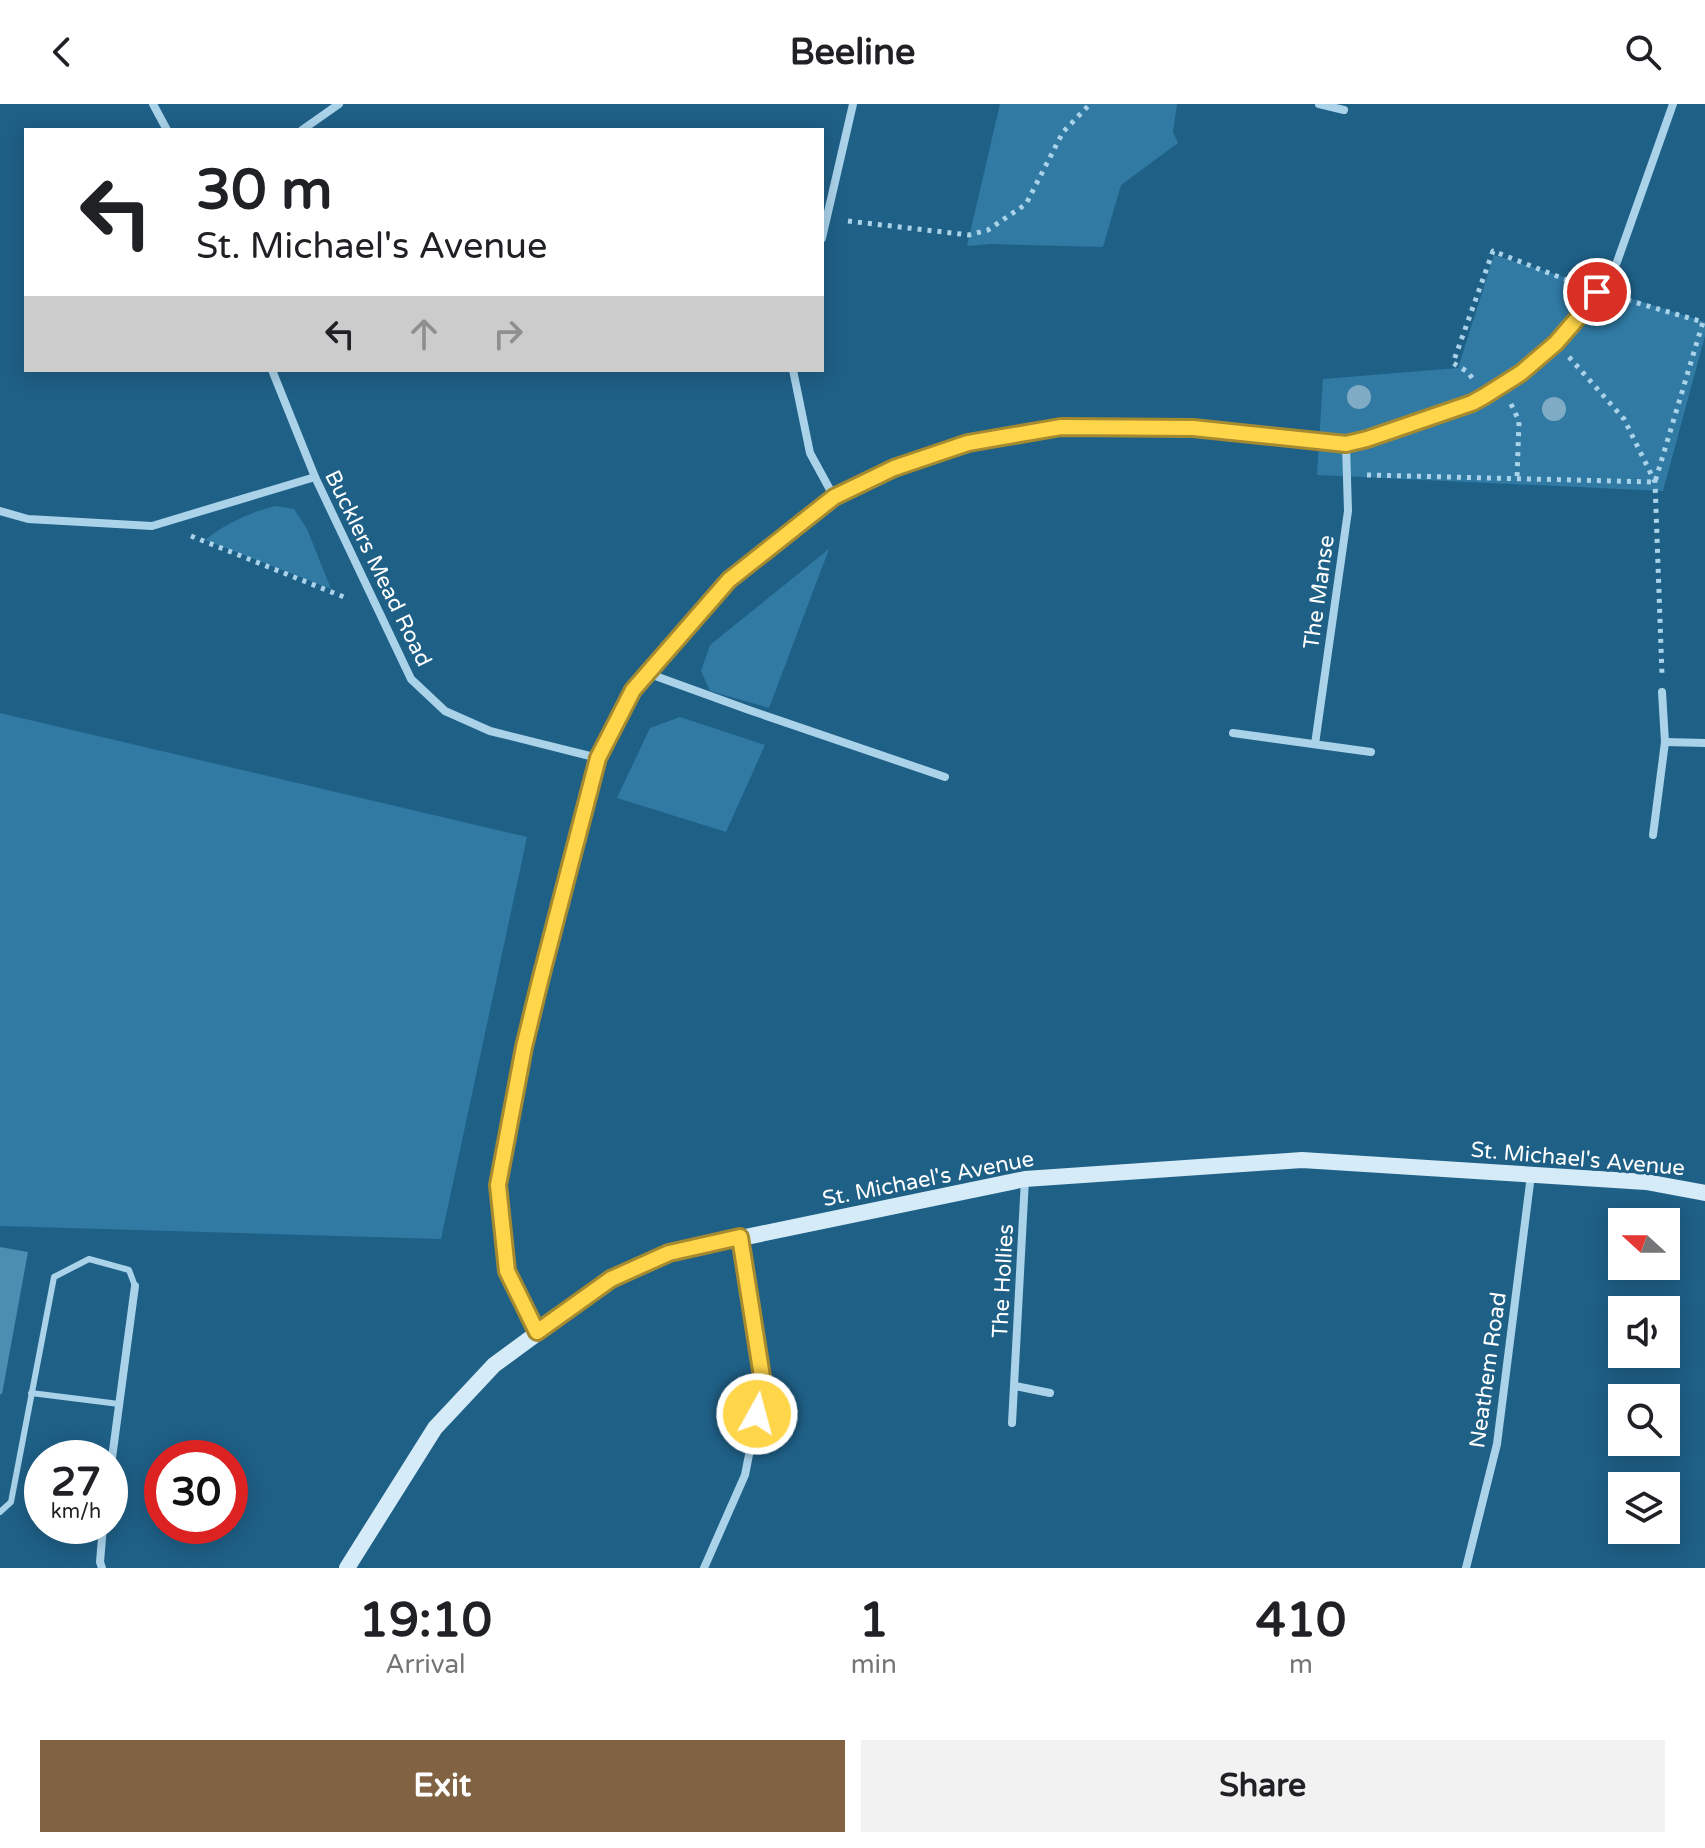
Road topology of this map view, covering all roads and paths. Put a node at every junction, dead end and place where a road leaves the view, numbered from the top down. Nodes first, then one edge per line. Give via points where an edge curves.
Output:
1 (153, 104) edge
2 (339, 104) edge
3 (853, 104) edge
4 (1090, 104) edge
5 (1319, 104) edge
6 (1673, 104) edge
7 (1344, 110) dead end
8 (166, 128) edge
9 (305, 128) edge
10 (827, 218) junction
11 (824, 230) edge
12 (1597, 292) junction
13 (1556, 343) junction
14 (273, 372) edge
15 (793, 372) edge
16 (1502, 385) junction
17 (1483, 397) junction
18 (1346, 444) junction
19 (1346, 474) junction
20 (315, 477) junction
21 (1517, 478) junction
22 (1655, 482) junction
23 (834, 497) junction
24 (0, 511) edge
25 (160, 523) junction
26 (379, 612) junction
27 (647, 673) junction
28 (1662, 692) joint
29 (1233, 733) dead end
30 (1665, 742) junction
31 (1705, 743) edge
32 (1315, 744) junction
33 (1371, 752) dead end
34 (598, 758) junction
35 (945, 777) dead end
36 (1653, 835) dead end
37 (1531, 1174) junction
38 (1025, 1179) junction
39 (1705, 1193) edge
40 (740, 1237) junction
41 (135, 1286) joint
42 (537, 1332) junction
43 (1015, 1386) junction
44 (31, 1393) junction
45 (1050, 1393) dead end
46 (119, 1404) junction
47 (1012, 1423) dead end
48 (114, 1440) edge
49 (0, 1512) edge
50 (102, 1544) edge
51 (102, 1568) edge
52 (347, 1568) edge
53 (704, 1568) edge
54 (1466, 1568) edge

1 - 8 street
2 - 9 street
3 - 10 street
4 - 10 path via 1063,132 1026,204 988,230 969,235
5 - 7 street
6 - 12 street via 1617,262
10 - 11 street
12 - 13 street
12 - 17 path via 1493,251 1453,363 1468,372
12 - 22 path via 1703,322
13 - 16 street
13 - 22 path via 1624,419
14 - 20 street, Bucklers Mead Road
15 - 23 street via 810,453
16 - 17 street
16 - 21 path via 1519,421
17 - 18 street
18 - 19 street, The Manse
18 - 23 street via 1193,428 1061,427 968,443 894,468
19 - 21 path
19 - 32 street, The Manse via 1348,511
20 - 25 street
20 - 26 street, Bucklers Mead Road
21 - 22 path
22 - 28 path
23 - 27 street via 729,580
24 - 25 street via 28,519
25 - 26 path
26 - 34 street, Bucklers Mead Road via 411,679 445,711 490,731
27 - 34 street
27 - 35 street
28 - 30 street
29 - 32 street
30 - 31 street
30 - 36 street
32 - 33 street
34 - 42 street via 524,1047 498,1185 507,1271
37 - 38 street, St. Michael's Avenue via 1302,1160
37 - 39 street, St. Michael's Avenue via 1646,1182
37 - 54 street, Neathem Road via 1497,1444
38 - 40 street, St. Michael's Avenue
38 - 43 street, The Hollies
40 - 42 street, St. Michael's Avenue via 669,1253 611,1279
40 - 53 street via 763,1383 745,1475
41 - 44 lane via 129,1270 89,1259 54,1277
41 - 46 street
42 - 52 street, St. Michael's Avenue via 494,1365 435,1428
43 - 45 street
43 - 47 street, The Hollies
44 - 46 lane
44 - 49 lane via 11,1502
46 - 48 street
50 - 51 street

